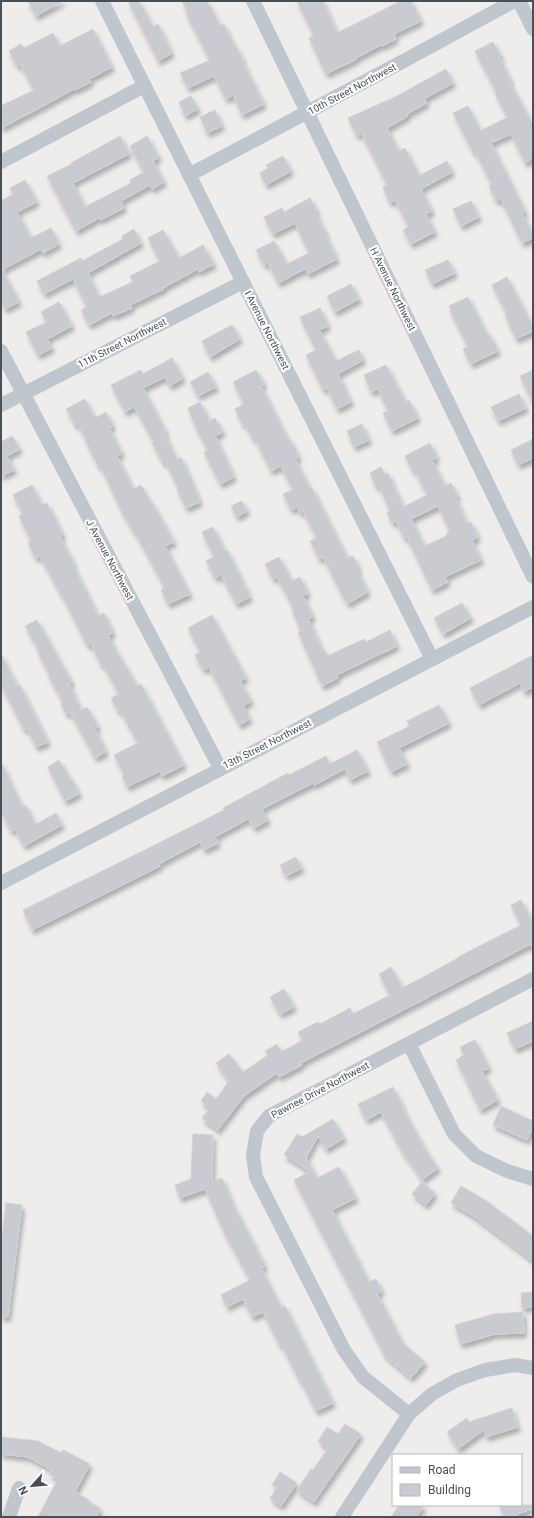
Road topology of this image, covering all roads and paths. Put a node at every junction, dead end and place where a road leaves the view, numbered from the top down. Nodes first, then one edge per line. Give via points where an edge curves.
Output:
1 (102, 1) edge
2 (253, 1) edge
3 (514, 1) edge
4 (519, 1) edge
5 (533, 29) edge
6 (144, 86) junction
7 (307, 113) junction
8 (1, 162) edge
9 (189, 175) junction
10 (243, 282) junction
11 (1, 351) edge
12 (23, 393) junction
13 (1, 405) edge
14 (533, 577) edge
15 (533, 607) edge
16 (432, 659) junction
17 (220, 768) junction
18 (2, 881) edge
19 (533, 979) edge
20 (409, 1044) junction
21 (533, 1178) edge
22 (533, 1368) edge
23 (409, 1414) junction
24 (19, 1488) dead end
25 (9, 1517) edge
26 (342, 1517) edge

1 - 6 street, I Avenue Northwest
2 - 7 street, H Avenue Northwest
3 - 7 street, 10th Street Northwest
4 - 5 street
6 - 8 street
6 - 9 street, I Avenue Northwest
7 - 9 street, 10th Street Northwest
7 - 14 street, H Avenue Northwest
9 - 10 street, I Avenue Northwest
10 - 12 street, 11th Street Northwest
10 - 16 street, I Avenue Northwest
11 - 12 street, J Avenue Northwest
12 - 13 street, 11th Street Northwest
12 - 17 street, J Avenue Northwest
15 - 16 street, 13th Street Northwest
16 - 17 street, 13th Street Northwest
17 - 18 street, 13th Street Northwest
19 - 20 street, Pawnee Drive Northwest
20 - 21 street via 454,1134 476,1156 507,1171
20 - 23 street, Pawnee Drive Northwest via 269,1116 257,1131 253,1155 256,1177 344,1350 363,1377
22 - 23 street via 515,1365 485,1370 457,1380 432,1394
23 - 26 street
24 - 25 street

